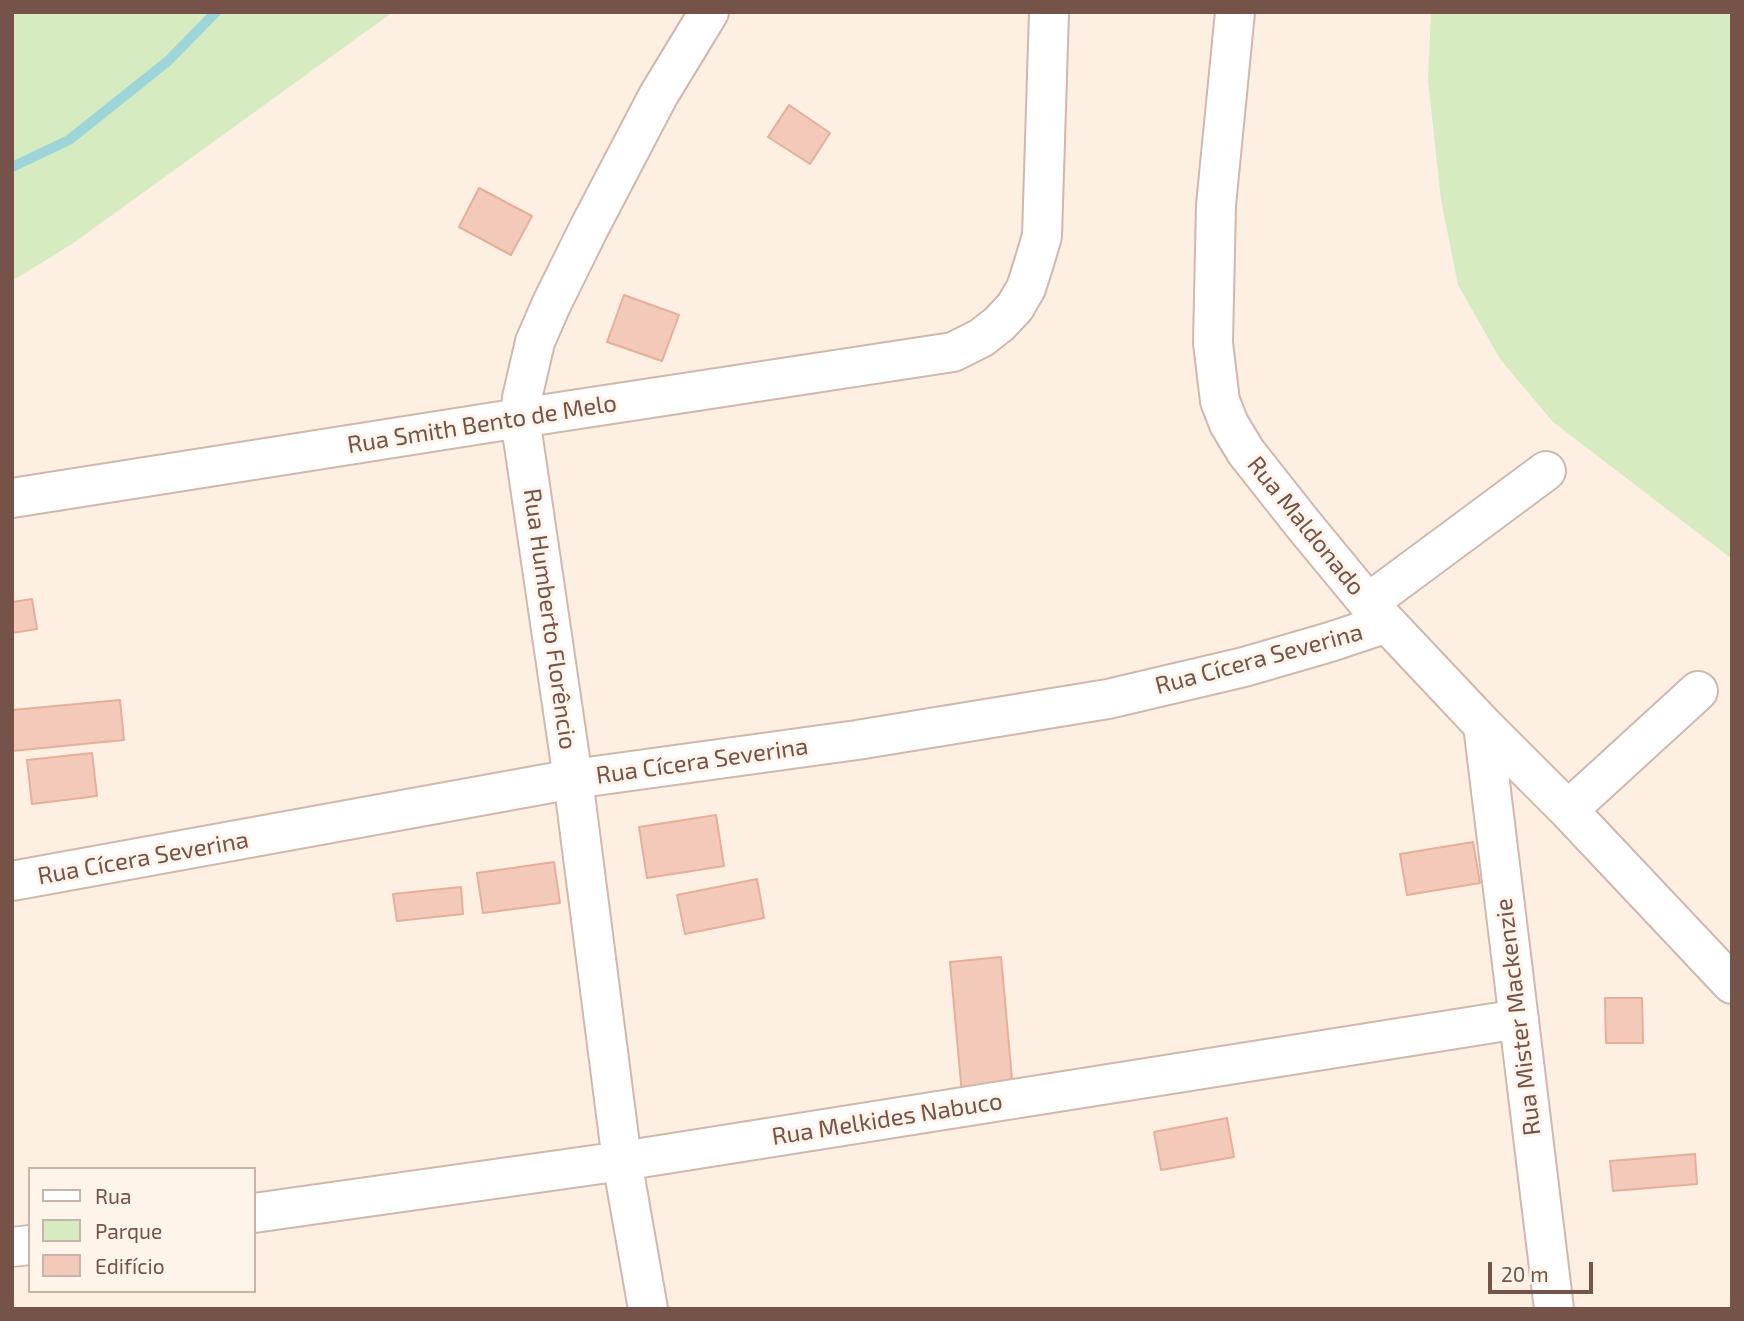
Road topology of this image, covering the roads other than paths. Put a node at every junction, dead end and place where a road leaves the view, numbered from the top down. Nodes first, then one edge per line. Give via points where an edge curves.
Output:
1 (709, 12) edge
2 (1049, 12) edge
3 (1235, 12) edge
4 (520, 418) junction
5 (1546, 471) dead end
6 (12, 498) edge
7 (1377, 613) junction
8 (1698, 691) dead end
9 (1483, 725) junction
10 (573, 779) junction
11 (1568, 810) junction
12 (12, 881) edge
13 (1732, 984) edge
14 (1519, 1019) junction
15 (622, 1161) junction
16 (256, 1213) edge
17 (648, 1309) edge
18 (1554, 1309) edge

1 - 4 street, Rua Humberto Florêncio via 658,96 551,304 529,364
2 - 4 street, Rua Smith Bento de Melo via 1042,236 1026,288 1015,307 981,338 953,352
3 - 7 street, Rua Maldonado via 1216,205 1213,343 1220,401 1246,452
4 - 6 street, Rua Smith Bento de Melo
4 - 10 street, Rua Humberto Florêncio
5 - 7 street, Rua Cícera Severina
7 - 9 street, Rua Maldonado
7 - 10 street, Rua Cícera Severina via 1330,642 1108,699
8 - 11 street
9 - 11 street, Rua Maldonado
9 - 14 street, Rua Mister Mackenzie
10 - 12 street, Rua Cícera Severina
10 - 15 street, Rua Humberto Florêncio
11 - 13 street, Rua Maldonado
14 - 15 street, Rua Melkides Nabuco
14 - 18 street, Rua Mister Mackenzie
15 - 16 street, Rua Melkides Nabuco
15 - 17 street, Rua Humberto Florêncio

